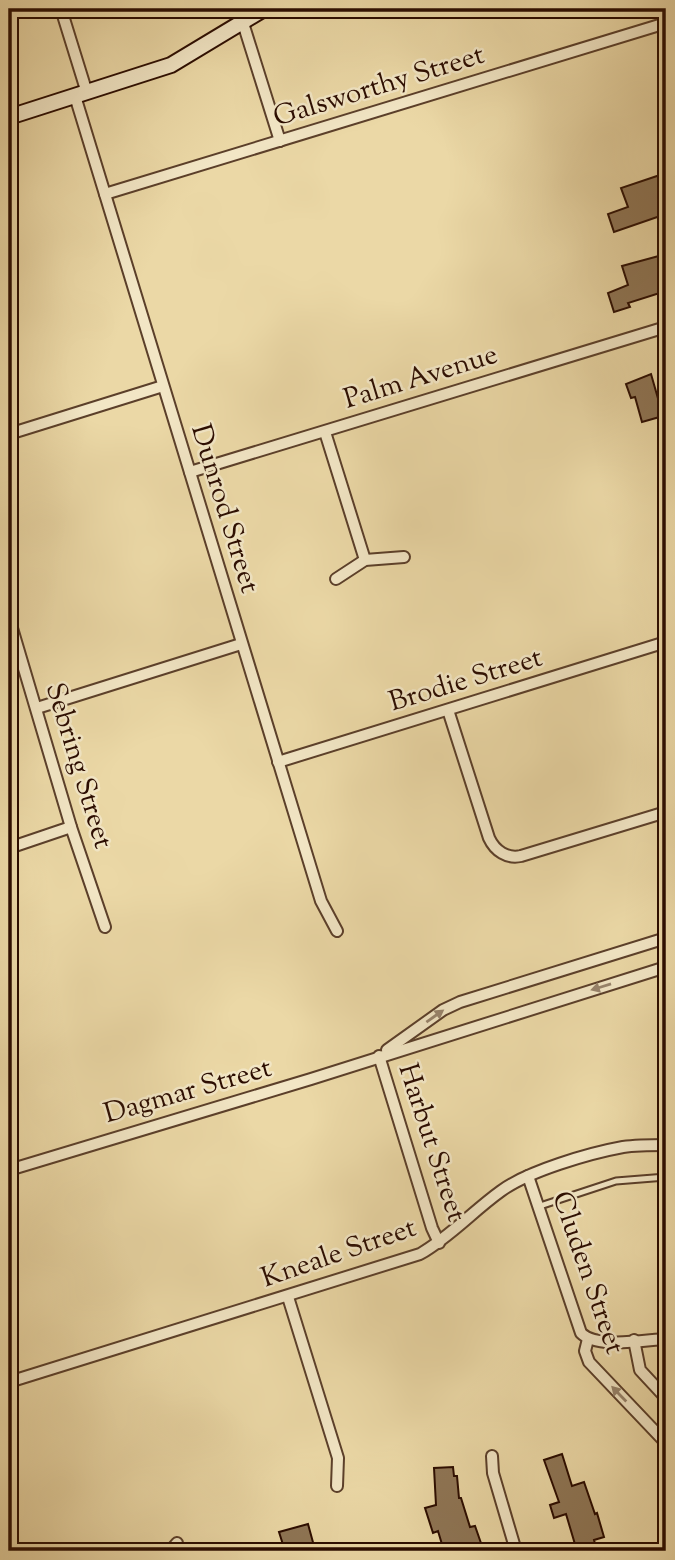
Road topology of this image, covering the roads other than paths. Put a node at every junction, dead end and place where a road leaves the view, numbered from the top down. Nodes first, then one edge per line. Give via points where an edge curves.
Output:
1 (61, 9) edge
2 (264, 9) edge
3 (243, 23) junction
4 (666, 23) edge
5 (81, 94) junction
6 (9, 117) edge
7 (280, 141) junction
8 (105, 194) junction
9 (666, 327) edge
10 (163, 386) junction
11 (325, 432) junction
12 (9, 434) edge
13 (190, 472) junction
14 (404, 557) dead end
15 (365, 560) junction
16 (336, 579) dead end
17 (9, 618) edge
18 (666, 642) edge
19 (241, 644) junction
20 (14, 655) edge
21 (37, 708) junction
22 (448, 710) junction
23 (278, 762) junction
24 (666, 812) edge
25 (71, 827) junction
26 (9, 848) edge
27 (105, 927) dead end
28 (337, 931) dead end
29 (666, 938) edge
30 (666, 967) edge
31 (379, 1056) junction
32 (666, 1144) edge
33 (9, 1170) edge
34 (528, 1176) junction
35 (666, 1177) edge
36 (540, 1206) junction
37 (439, 1243) junction
38 (288, 1297) junction
39 (588, 1339) junction
40 (666, 1339) edge
41 (634, 1340) junction
42 (9, 1382) edge
43 (666, 1398) edge
44 (666, 1443) edge
45 (492, 1456) dead end
46 (337, 1486) dead end
47 (516, 1551) edge

1 - 5 street, Dunrod Street
2 - 3 street
3 - 5 street via 171,65
3 - 7 street
4 - 7 street, Galsworthy Street
5 - 6 street
5 - 8 street, Dunrod Street
7 - 8 street, Galsworthy Street
8 - 10 street, Dunrod Street
9 - 11 street, Palm Avenue
10 - 12 street
10 - 13 street, Dunrod Street
11 - 13 street, Palm Avenue
11 - 15 street
13 - 19 street, Dunrod Street
14 - 15 street
15 - 16 street
17 - 20 street, Sebring Street
18 - 22 street, Brodie Street
19 - 21 street
19 - 23 street, Dunrod Street
20 - 21 street, Sebring Street
21 - 25 street, Sebring Street
22 - 23 street, Brodie Street
22 - 24 street via 489,838 507,856 522,856
23 - 28 street, Dunrod Street via 322,905
25 - 26 street
25 - 27 street, Sebring Street
31 -> 29 street, Dagmar Street via 454,1005
30 -> 31 street, Dagmar Street
31 - 33 street, Dagmar Street
31 - 37 street, Harbut Street
32 - 34 street, Kneale Street via 624,1147
34 - 36 street, Cluden Street
34 - 37 street, Kneale Street via 502,1190
35 - 36 lane via 616,1181
36 - 39 street, Cluden Street via 576,1321
37 - 38 street, Kneale Street via 420,1254
38 - 42 street, Kneale Street
38 - 46 street via 338,1458
39 - 41 street
44 -> 39 street, Cluden Street via 589,1362 585,1353
40 - 41 street
41 - 43 street, Cluden Street via 640,1370
45 - 47 street

